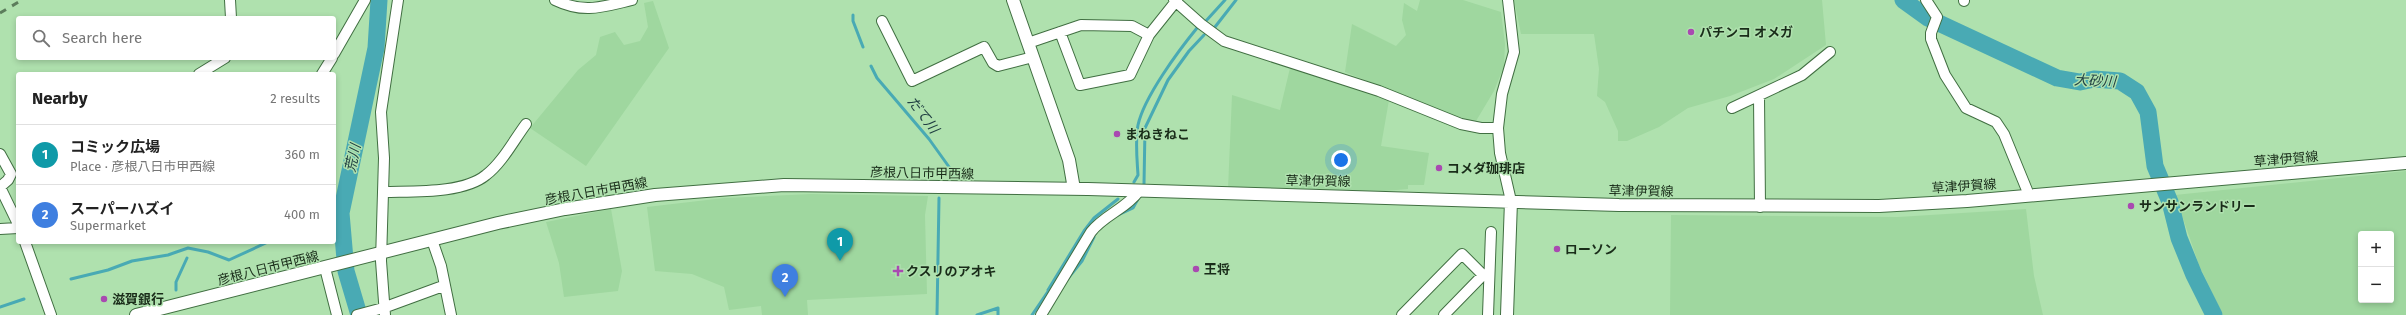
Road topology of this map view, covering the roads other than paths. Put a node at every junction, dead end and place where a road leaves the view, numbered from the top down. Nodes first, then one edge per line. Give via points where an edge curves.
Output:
1 (230, 0) edge
2 (365, 0) edge
3 (398, 0) edge
4 (555, 0) edge
5 (632, 0) edge
6 (1013, 0) edge
7 (1175, 0) edge
8 (1508, 0) edge
9 (1926, 0) edge
10 (231, 16) edge
11 (882, 21) dead end
12 (1060, 32) junction
13 (1149, 35) junction
14 (1028, 43) junction
15 (336, 51) edge
16 (1830, 52) dead end
17 (1033, 57) junction
18 (222, 60) edge
19 (331, 60) edge
20 (202, 72) edge
21 (323, 72) edge
22 (1759, 96) junction
23 (1732, 108) dead end
24 (526, 124) dead end
25 (1498, 128) junction
26 (0, 154) edge
27 (2406, 163) edge
28 (0, 187) edge
29 (1074, 189) junction
30 (1139, 191) junction
31 (384, 192) junction
32 (2029, 195) junction
33 (1511, 201) junction
34 (1760, 206) junction
35 (16, 220) edge
36 (16, 228) edge
37 (0, 229) edge
38 (1491, 232) dead end
39 (432, 240) junction
40 (26, 244) edge
41 (382, 253) junction
42 (325, 268) junction
43 (1486, 276) junction
44 (1509, 277) junction
45 (443, 286) junction
46 (383, 311) edge
47 (51, 315) edge
48 (136, 315) edge
49 (337, 315) edge
50 (357, 315) edge
51 (451, 315) edge
52 (1041, 315) edge
53 (1402, 315) edge
54 (1444, 315) edge
55 (1488, 315) edge
56 (1507, 315) edge

1 - 10 street
2 - 15 street
3 - 31 street via 381,112
4 - 5 street via 570,7 583,9
6 - 14 main road
7 - 13 street
7 - 25 street via 1224,41 1379,91 1461,124
8 - 25 street via 1514,52 1502,94
9 - 32 street via 1936,20 1931,39 1945,75 1966,108 1996,122 2004,134
11 - 17 street via 912,82 984,47 993,63 998,66
12 - 13 street via 1081,25 1132,26
12 - 13 street via 1080,85 1130,74
12 - 14 street
14 - 17 main road
16 - 22 street via 1802,75
17 - 29 main road via 1069,160
18 - 20 street
19 - 21 street
22 - 23 street
22 - 34 street
24 - 31 street via 487,175 475,182 428,191
25 - 33 street via 1500,153
26 - 28 street via 11,174
27 - 32 main road, 草津伊賀線
28 - 35 street
29 - 30 main road, 草津伊賀線
29 - 39 main road, 彦根八日市甲西線 via 784,185 742,187 655,195 565,209
30 - 33 main road, 草津伊賀線
30 - 52 street via 1133,199 1098,222 1090,232
31 - 41 street
32 - 34 main road, 草津伊賀線 via 1879,206
33 - 34 main road, 草津伊賀線
33 - 44 main road
36 - 37 street
38 - 43 street
39 - 41 main road, 彦根八日市甲西線
39 - 45 street
40 - 47 street
41 - 42 main road, 彦根八日市甲西線
41 - 46 street
42 - 48 main road, 彦根八日市甲西線
42 - 49 street
43 - 44 street
43 - 53 street via 1462,254
43 - 54 street
43 - 55 street
44 - 56 main road
45 - 46 street
45 - 51 street
46 - 50 street

